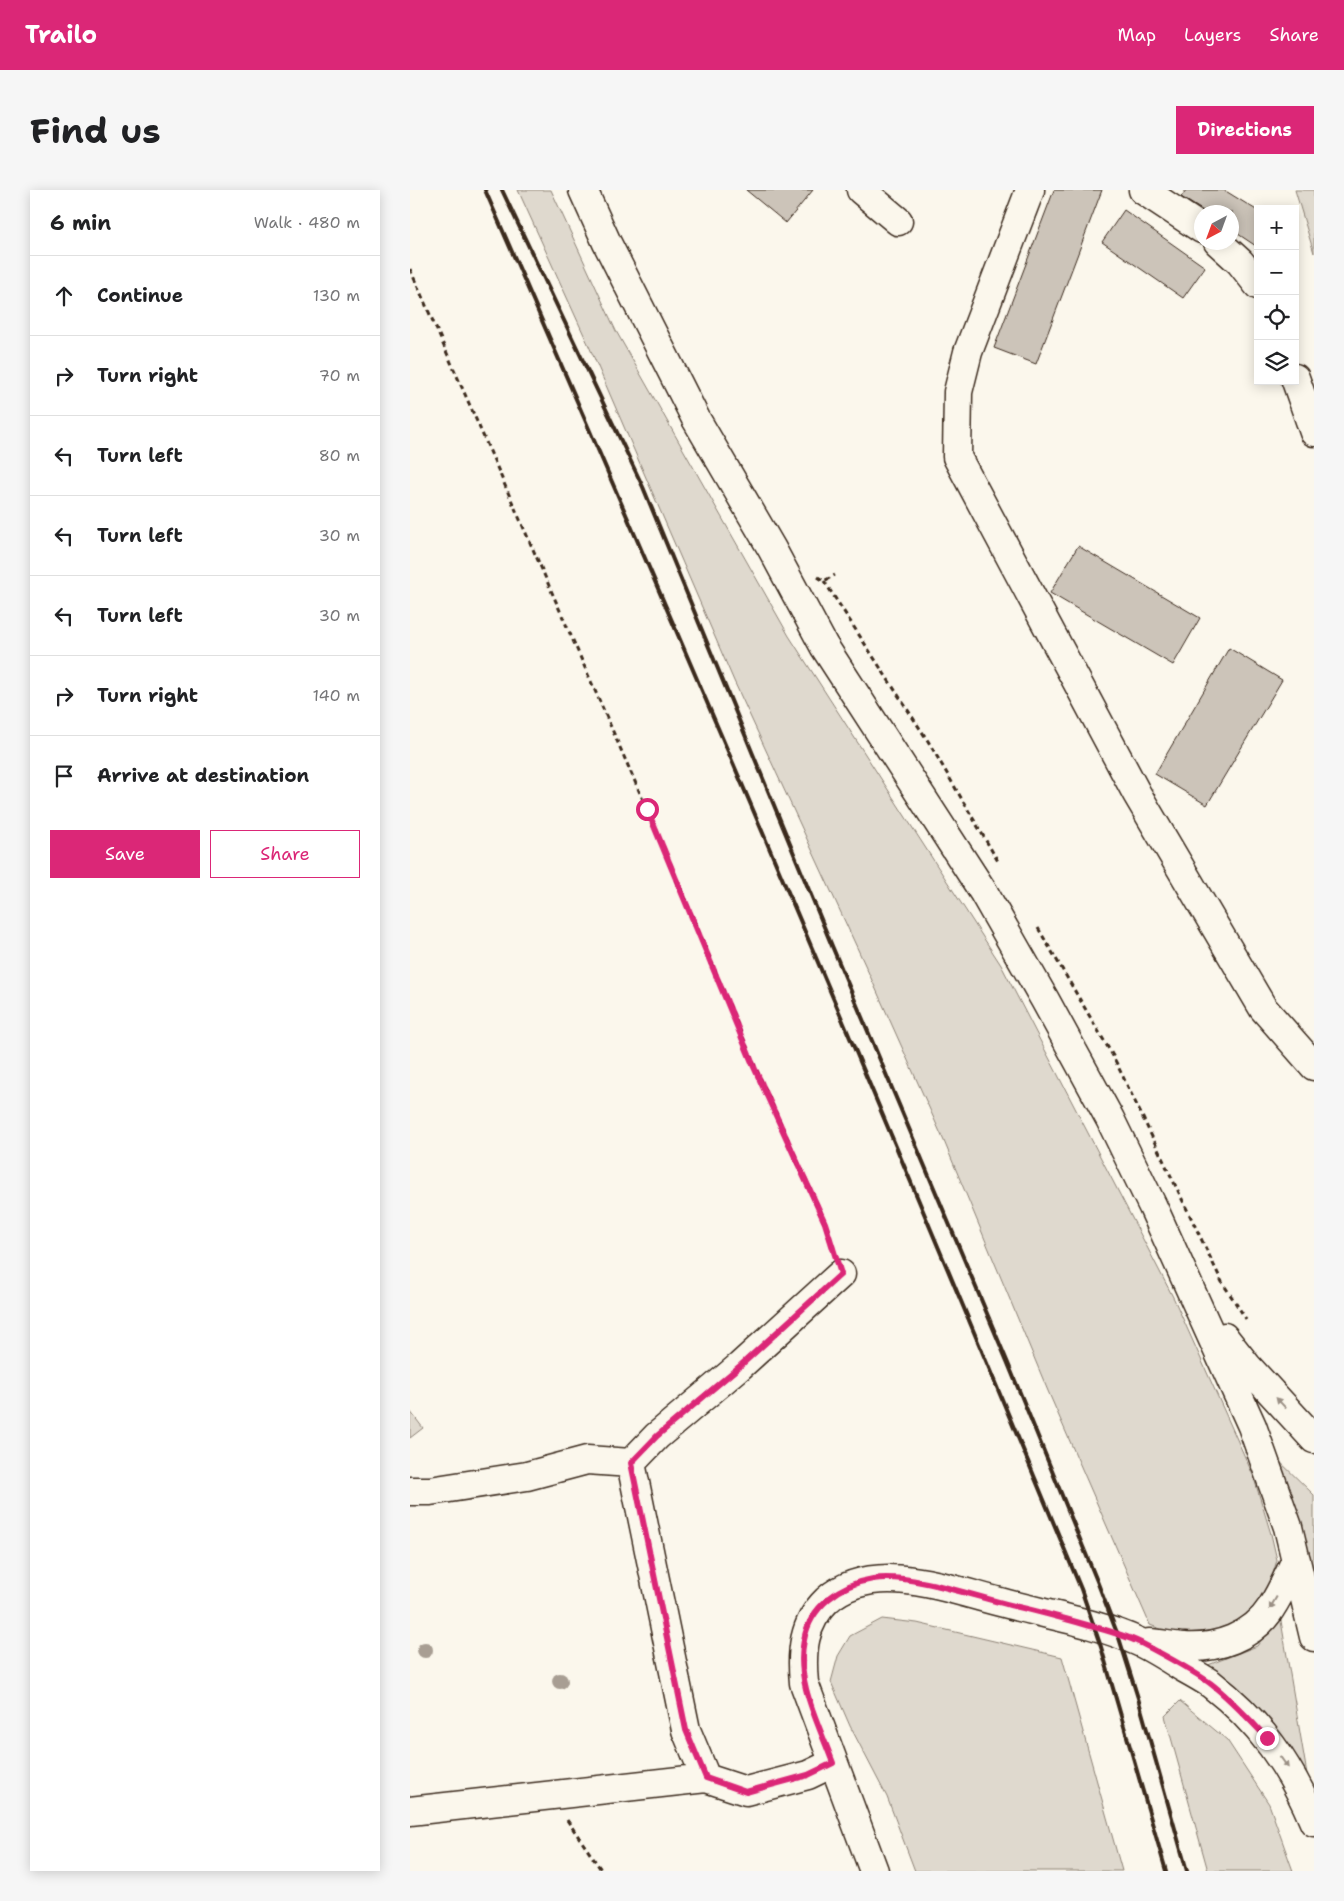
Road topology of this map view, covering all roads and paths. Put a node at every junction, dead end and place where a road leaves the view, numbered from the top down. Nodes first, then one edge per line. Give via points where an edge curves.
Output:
1 (584, 190) edge
2 (861, 190) edge
3 (1030, 190) edge
4 (1143, 190) edge
5 (898, 221) dead end
6 (1194, 224) edge
7 (1227, 250) edge
8 (410, 269) edge
9 (1254, 280) edge
10 (1297, 385) edge
11 (1314, 432) edge
12 (1314, 1066) edge
13 (841, 1274) joint
14 (1195, 1300) junction
15 (1314, 1439) edge
16 (631, 1463) junction
17 (410, 1491) edge
18 (1296, 1560) junction
19 (1314, 1637) edge
20 (1140, 1643) junction
21 (833, 1763) junction
22 (706, 1778) junction
23 (550, 1796) junction
24 (410, 1811) edge
25 (1314, 1822) edge
26 (602, 1871) edge
27 (874, 1871) edge

1 - 14 main road via 611,252 692,411 824,646 984,893 1046,1000 1110,1119
2 - 5 main road
3 - 12 main road via 968,352 958,392 957,457 1137,794 1263,1008
4 - 6 main road
7 - 9 main road
8 - 13 path via 647,809 754,1067 825,1223
10 - 11 main road
13 - 16 main road via 657,1436
15 -> 14 main road via 1247,1366
14 - 18 main road via 1252,1426 1288,1527
16 - 17 main road via 587,1460 527,1476 430,1491
16 - 22 main road via 686,1730
18 - 19 main road
18 -> 20 main road via 1270,1610 1246,1633 1205,1646
20 - 21 main road via 1065,1619 914,1581 876,1579 854,1583 821,1606 804,1639 804,1683
20 -> 25 main road via 1210,1684 1241,1711 1267,1738 1289,1769
21 - 22 main road via 808,1775 746,1792
21 - 27 main road
22 - 23 main road
23 - 24 main road
23 - 26 path

